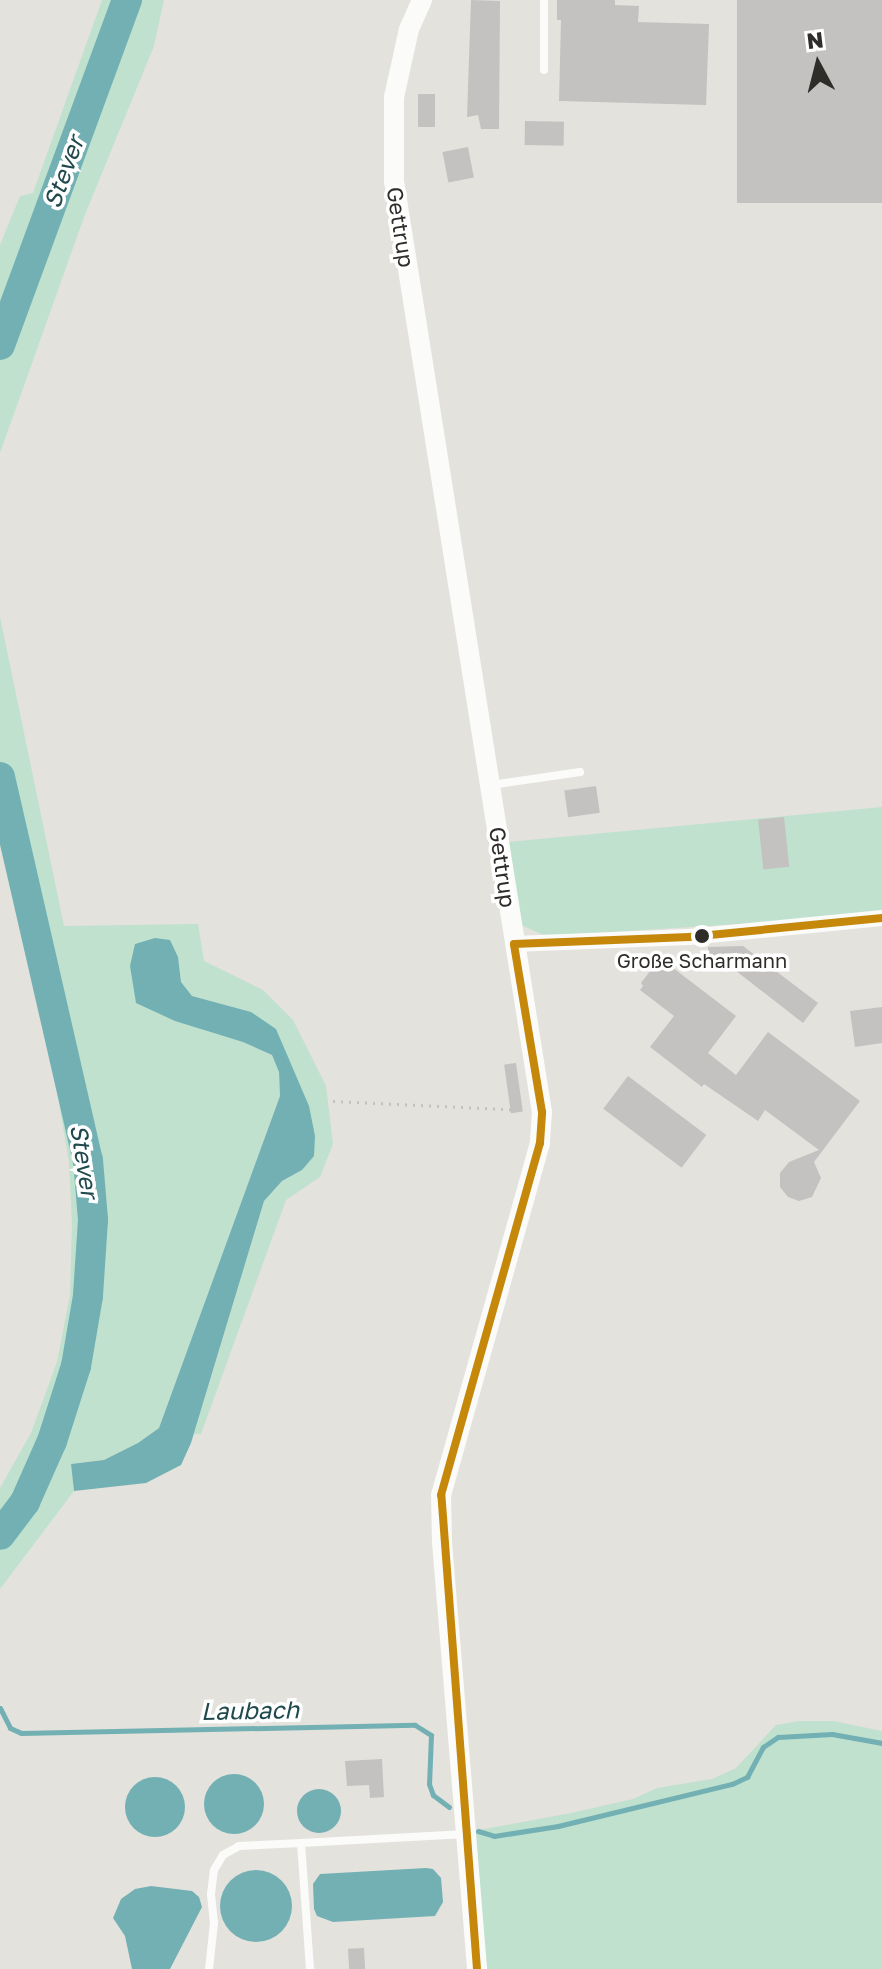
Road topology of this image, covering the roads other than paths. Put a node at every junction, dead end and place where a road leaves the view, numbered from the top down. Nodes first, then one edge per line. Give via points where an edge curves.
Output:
1 (422, 0) edge
2 (544, 0) edge
3 (544, 70) dead end
4 (580, 772) dead end
5 (491, 785) junction
6 (882, 918) edge
7 (514, 944) junction
8 (466, 1834) junction
9 (301, 1843) junction
10 (209, 1969) edge
11 (310, 1969) edge
12 (477, 1969) edge

1 - 5 street, Gettrup via 409,29 394,97 394,181
2 - 3 lane
4 - 5 lane
5 - 7 street, Gettrup
6 - 7 street via 689,937
7 - 8 street, Gettrup via 542,1112 540,1143 441,1495
8 - 9 lane
8 - 12 street, Gettrup
9 - 10 lane via 239,1846 223,1855 214,1870
9 - 11 lane

